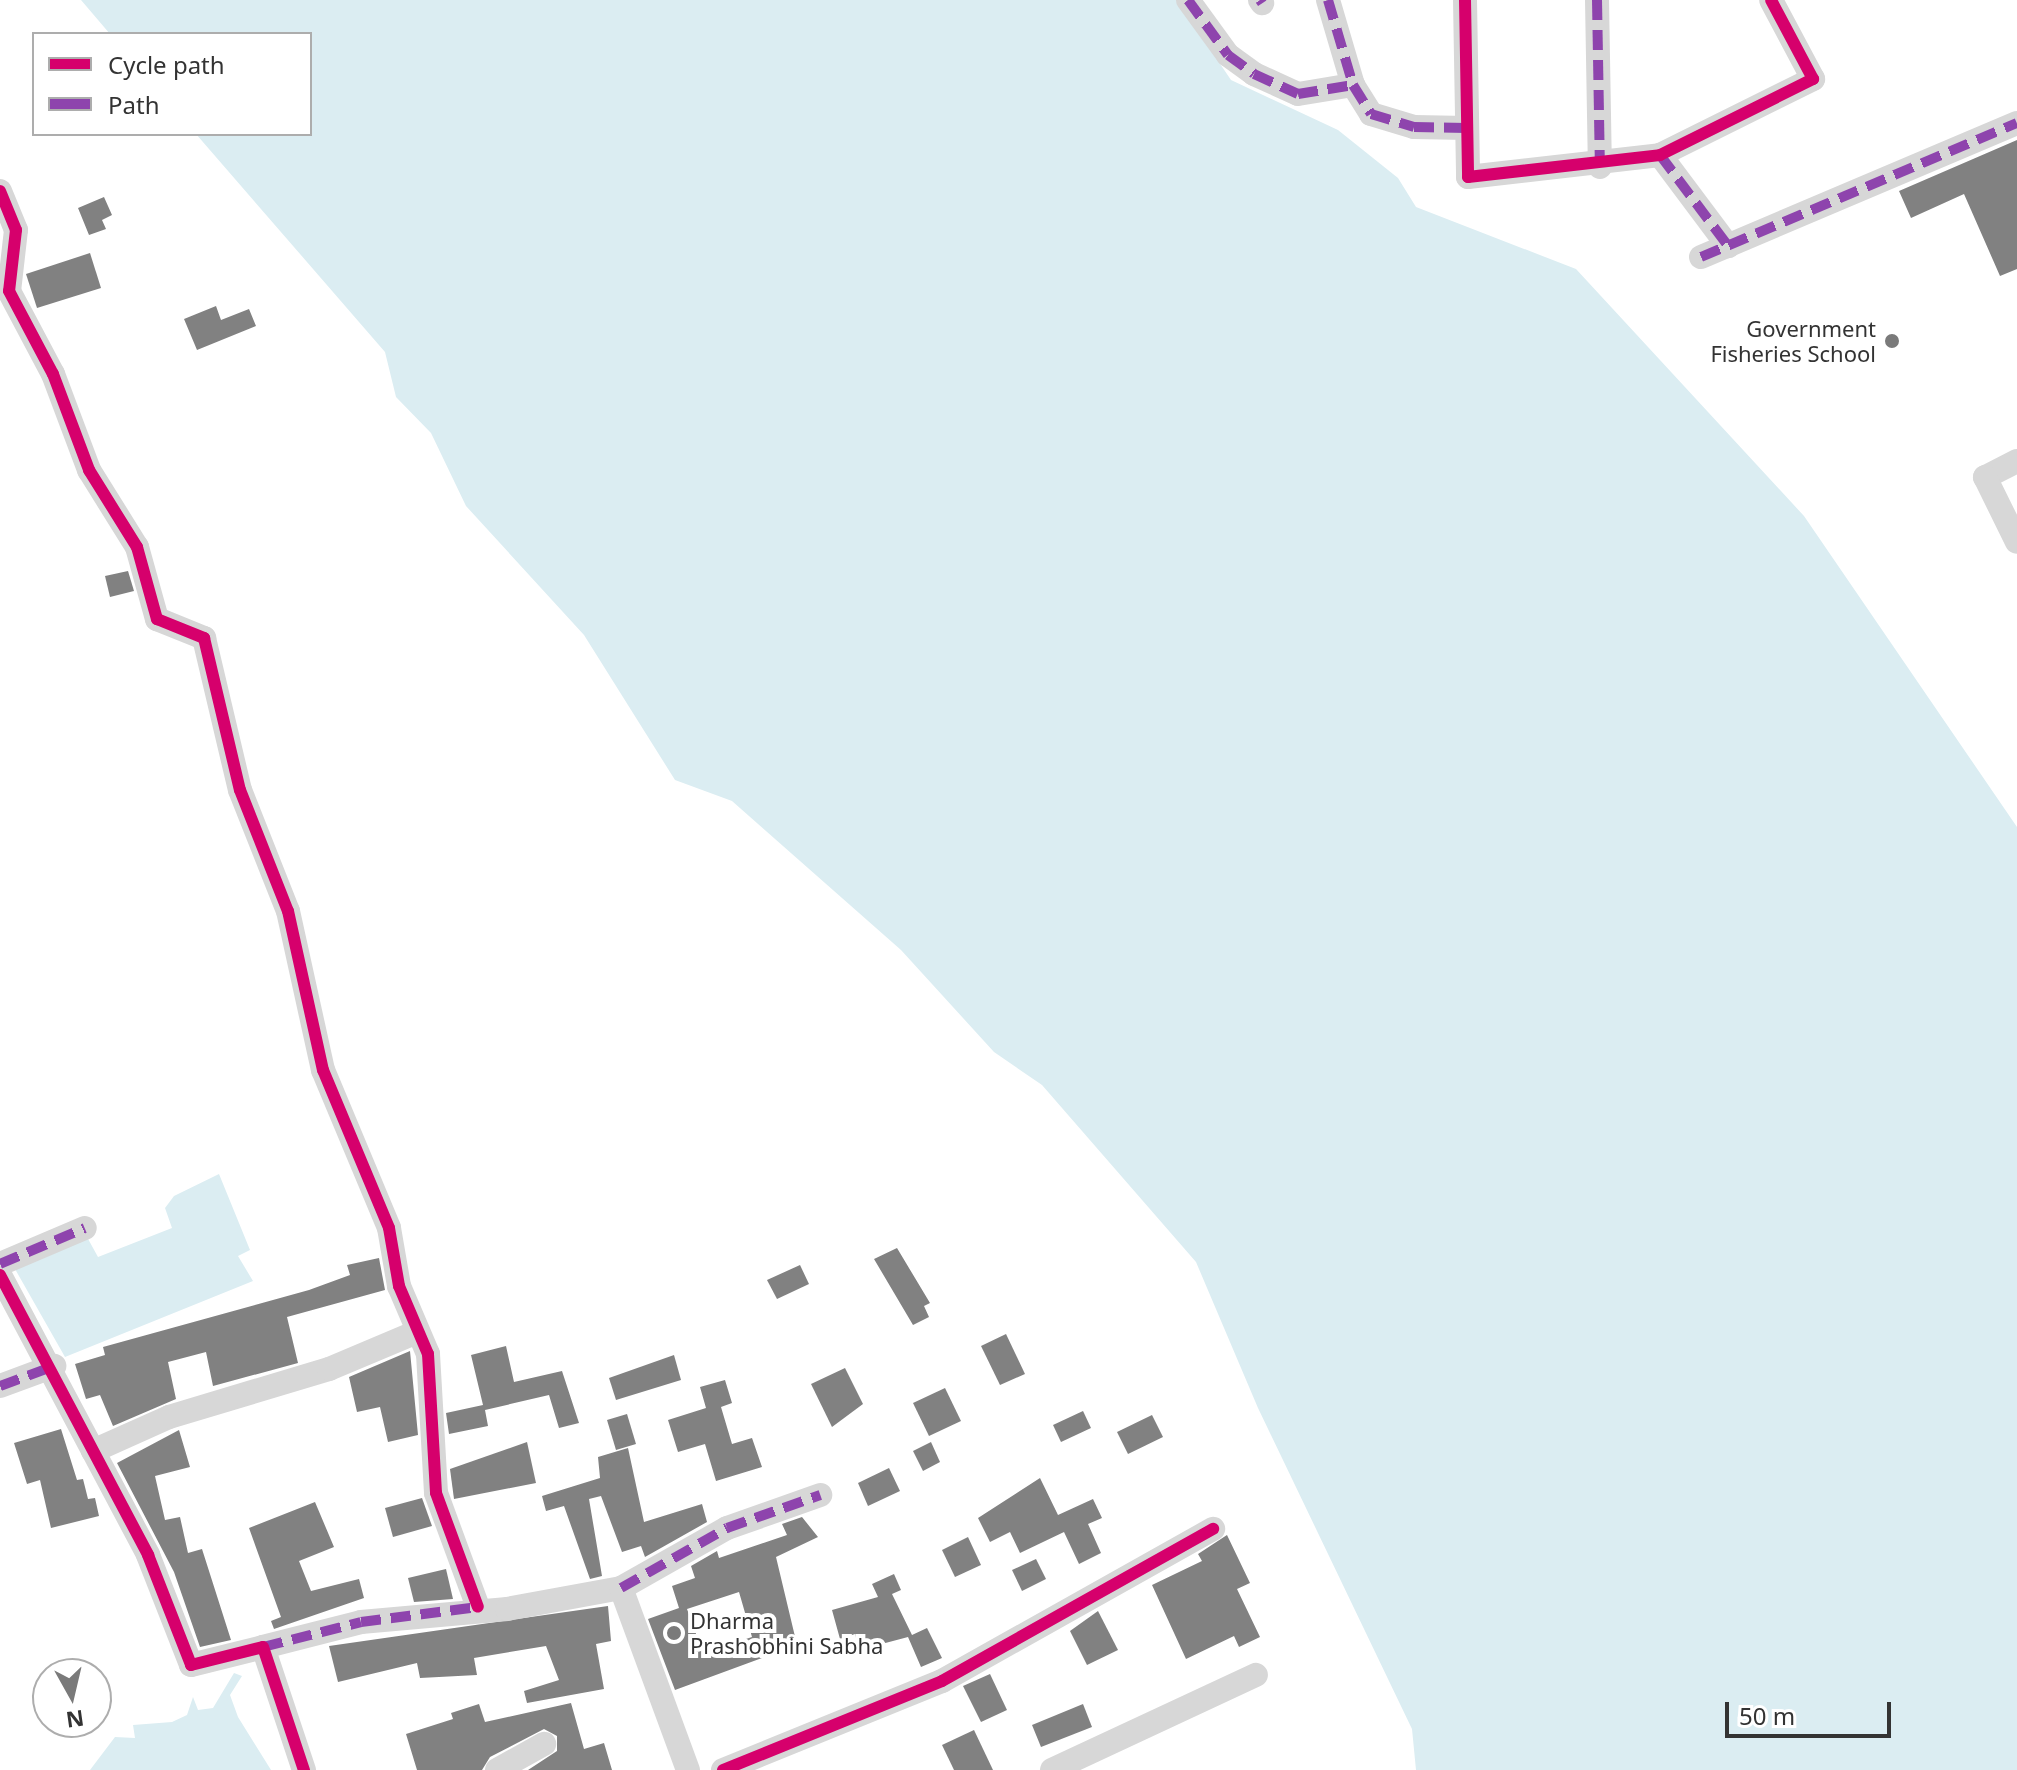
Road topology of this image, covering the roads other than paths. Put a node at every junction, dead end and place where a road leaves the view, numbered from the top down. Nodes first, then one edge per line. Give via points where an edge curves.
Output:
1 (1188, 0) edge
2 (1328, 0) edge
3 (1465, 0) edge
4 (1597, 0) edge
5 (1771, 0) edge
6 (1353, 85) junction
7 (2017, 123) edge
8 (1467, 128) junction
9 (1660, 155) junction
10 (1600, 167) junction
11 (0, 191) edge
12 (1728, 246) junction
13 (1701, 257) dead end
14 (7, 308) edge
15 (2017, 461) edge
16 (2017, 542) edge
17 (85, 1228) dead end
18 (0, 1264) edge
19 (0, 1275) edge
20 (417, 1332) junction
21 (54, 1366) junction
22 (0, 1386) edge
23 (93, 1451) junction
24 (820, 1495) dead end
25 (1213, 1529) dead end
26 (621, 1588) junction
27 (478, 1607) junction
28 (263, 1647) junction
29 (1256, 1675) dead end
30 (544, 1744) dead end
31 (304, 1770) edge
32 (497, 1770) edge
33 (688, 1770) edge
34 (723, 1770) edge
35 (1052, 1770) edge

1 - 6 street via 1228,55 1254,74 1298,94
2 - 6 street
3 - 8 street
4 - 10 street
5 - 9 street via 1813,79
6 - 8 street via 1371,114 1414,127
7 - 12 street
8 - 10 street via 1468,177
9 - 10 street
9 - 12 street
11 - 14 street via 16,230
12 - 13 street
14 - 20 street via 53,374 89,470 137,547 157,619 204,638 240,790 288,911 323,1070 389,1228
15 - 16 street via 1985,477
17 - 18 street
19 - 21 street
20 - 23 street via 329,1369 169,1417
20 - 27 street via 435,1395 436,1493
21 - 22 street
21 - 23 street
23 - 28 street via 161,1582 191,1665
24 - 26 street via 727,1528
25 - 34 street via 942,1681
26 - 27 street via 507,1609
26 - 33 street
27 - 28 street via 361,1622
28 - 31 street
29 - 35 street
30 - 32 street

